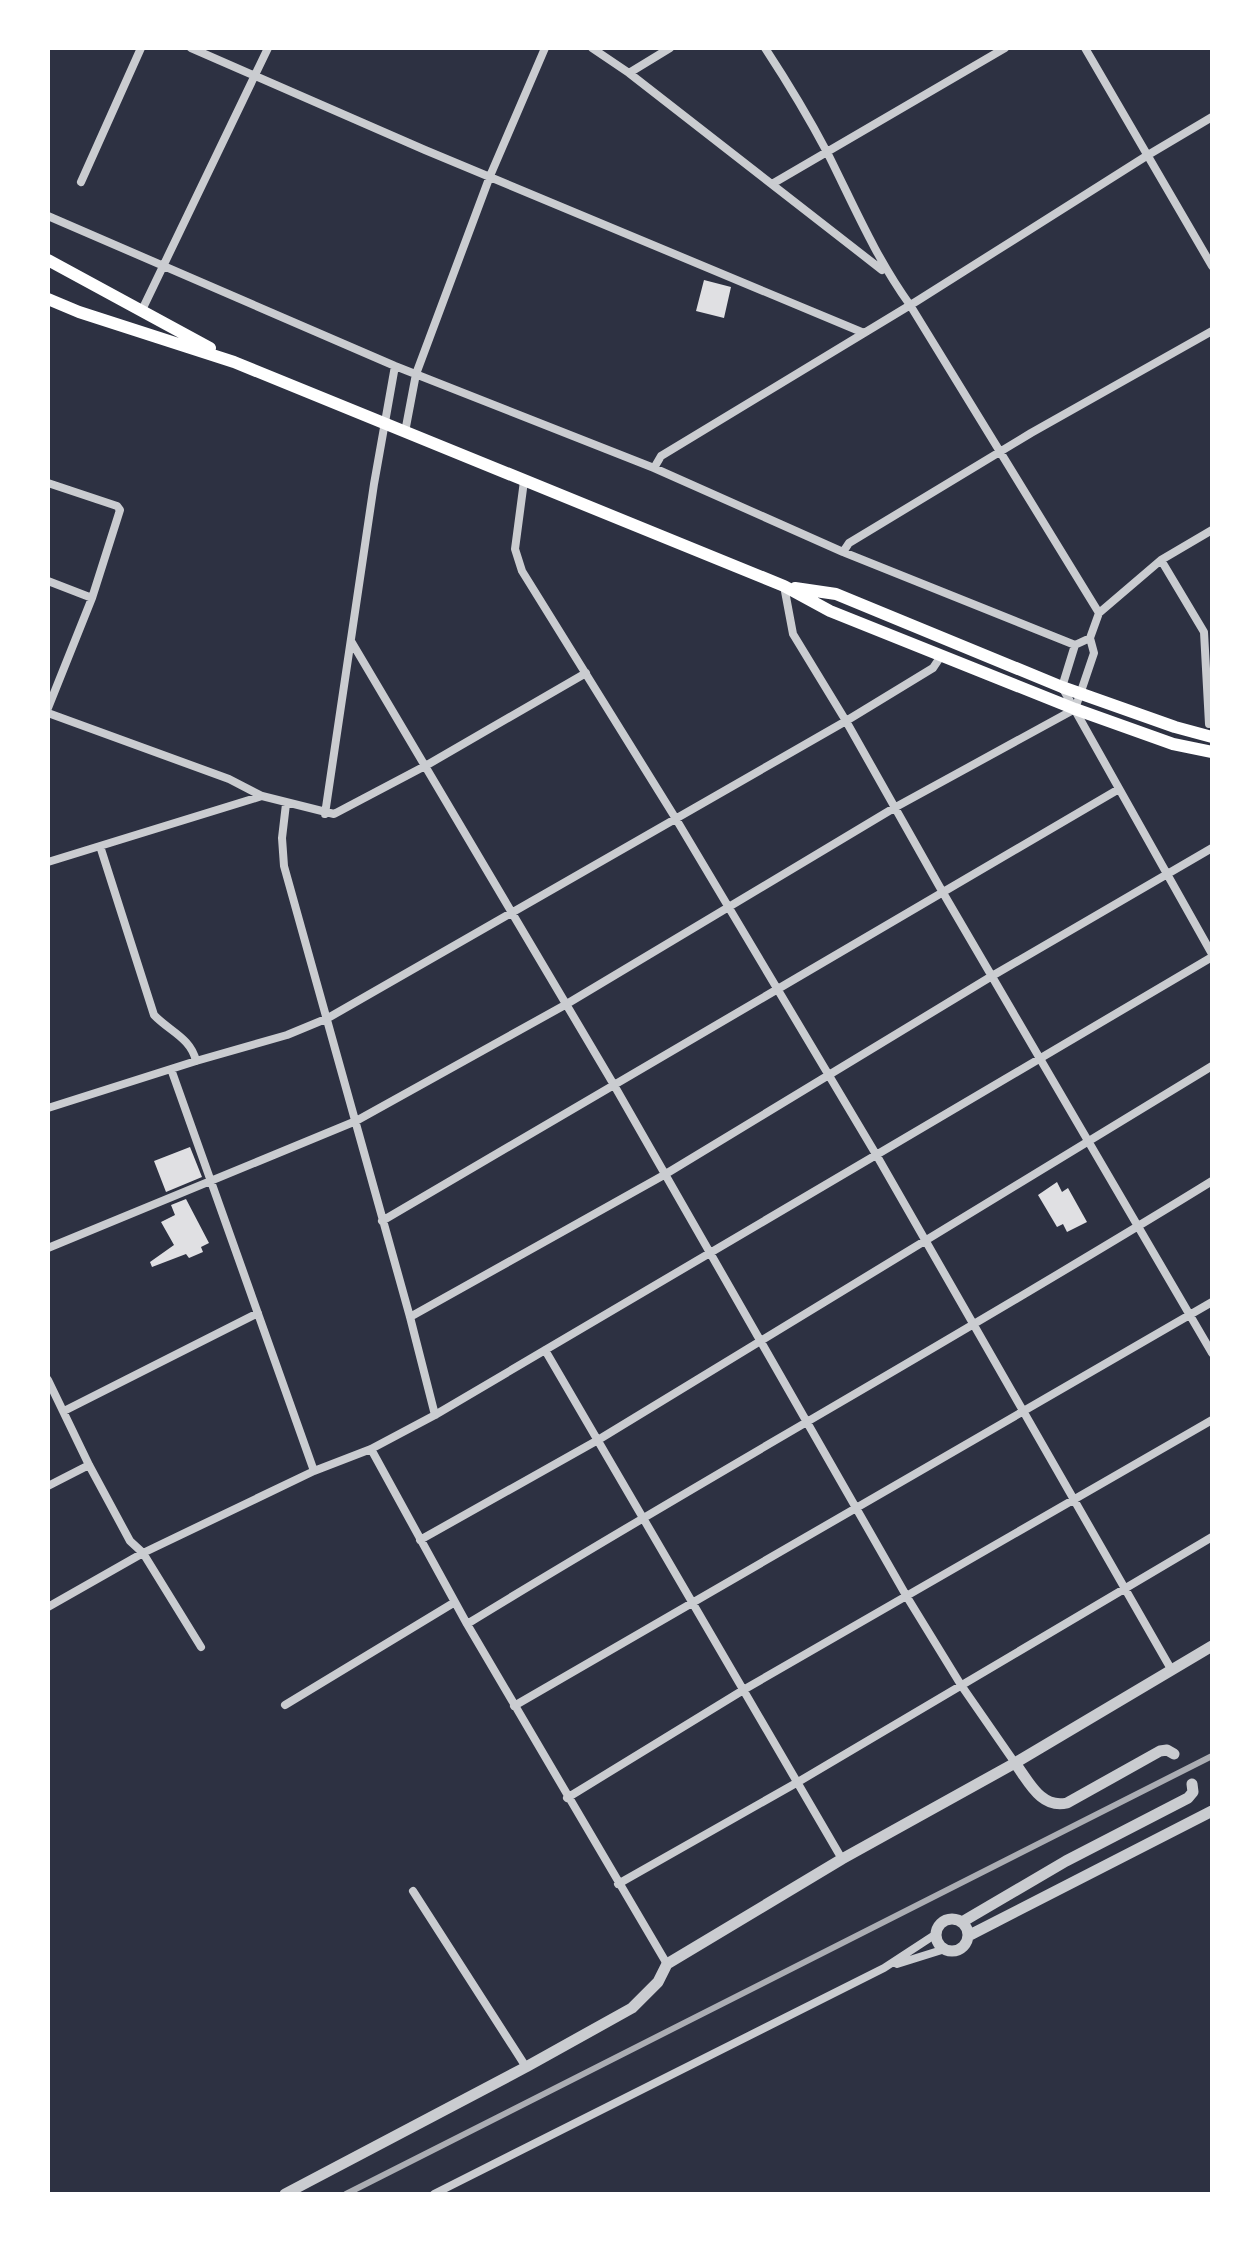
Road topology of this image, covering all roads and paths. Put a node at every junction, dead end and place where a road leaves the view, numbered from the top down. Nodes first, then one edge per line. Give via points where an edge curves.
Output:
1 (141, 48) edge
2 (191, 48) edge
3 (268, 48) edge
4 (545, 48) edge
5 (592, 48) edge
6 (670, 48) edge
7 (765, 48) edge
8 (1005, 48) edge
9 (1085, 48) edge
10 (629, 73) junction
11 (254, 76) junction
12 (1212, 117) edge
13 (827, 153) junction
14 (1148, 155) junction
15 (490, 176) junction
16 (81, 182) dead end
17 (772, 184) junction
18 (48, 216) edge
19 (48, 260) edge
20 (163, 266) junction
21 (1212, 266) edge
22 (886, 273) junction
23 (48, 299) edge
24 (910, 305) junction
25 (142, 310) junction
26 (1212, 331) edge
27 (864, 333) junction
28 (234, 362) junction
29 (395, 366) junction
30 (416, 374) junction
31 (386, 424) junction
32 (405, 432) junction
33 (1000, 454) junction
34 (654, 468) junction
35 (524, 481) junction
36 (48, 483) edge
37 (1212, 530) edge
38 (843, 552) junction
39 (1161, 560) junction
40 (48, 581) edge
41 (784, 586) junction
42 (92, 598) junction
43 (1099, 613) junction
44 (1090, 638) junction
45 (351, 641) junction
46 (1075, 645) junction
47 (941, 656) junction
48 (586, 673) junction
49 (1062, 687) junction
50 (1080, 693) junction
51 (1075, 709) junction
52 (48, 710) edge
53 (846, 721) junction
54 (1211, 730) edge
55 (1212, 752) edge
56 (427, 765) junction
57 (1119, 789) junction
58 (262, 796) junction
59 (286, 804) junction
60 (894, 808) junction
61 (325, 814) junction
62 (676, 819) junction
63 (100, 846) junction
64 (1212, 848) edge
65 (48, 862) edge
66 (1168, 876) junction
67 (942, 891) junction
68 (727, 908) junction
69 (512, 914) junction
70 (1212, 956) edge
71 (992, 976) junction
72 (776, 991) junction
73 (565, 1005) junction
74 (328, 1018) junction
75 (1041, 1058) junction
76 (196, 1061) junction
77 (1212, 1066) edge
78 (171, 1069) junction
79 (829, 1076) junction
80 (614, 1085) junction
81 (48, 1108) edge
82 (356, 1121) junction
83 (1089, 1141) junction
84 (877, 1156) junction
85 (664, 1175) junction
86 (211, 1181) junction
87 (1212, 1181) edge
88 (382, 1221) junction
89 (1140, 1226) junction
90 (925, 1242) junction
91 (48, 1248) edge
92 (711, 1253) junction
93 (1212, 1302) edge
94 (258, 1313) junction
95 (1189, 1315) junction
96 (410, 1317) junction
97 (973, 1325) junction
98 (762, 1340) junction
99 (545, 1350) junction
100 (1212, 1353) edge
101 (48, 1380) edge
102 (64, 1411) junction
103 (1022, 1414) junction
104 (435, 1415) junction
105 (1212, 1420) edge
106 (807, 1421) junction
107 (598, 1440) junction
108 (371, 1449) junction
109 (89, 1465) junction
110 (314, 1471) junction
111 (48, 1486) edge
112 (1073, 1501) junction
113 (857, 1509) junction
114 (641, 1517) junction
115 (1212, 1537) edge
116 (420, 1540) junction
117 (143, 1553) junction
118 (1124, 1590) junction
119 (907, 1597) junction
120 (455, 1602) junction
121 (694, 1602) junction
122 (48, 1607) edge
123 (467, 1624) junction
124 (1212, 1646) edge
125 (201, 1647) dead end
126 (1171, 1669) junction
127 (961, 1685) junction
128 (745, 1689) junction
129 (285, 1705) dead end
130 (514, 1706) junction
131 (1174, 1754) dead end
132 (1015, 1763) junction
133 (798, 1782) junction
134 (1192, 1784) dead end
135 (567, 1798) junction
136 (1212, 1811) edge
137 (842, 1859) junction
138 (618, 1884) junction
139 (413, 1891) dead end
140 (962, 1922) junction
141 (936, 1934) junction
142 (968, 1936) junction
143 (945, 1949) junction
144 (667, 1964) junction
145 (884, 1968) junction
146 (526, 2067) junction
147 (285, 2194) edge
148 (434, 2194) edge

1 - 16 street
2 - 11 street
3 - 11 street
4 - 15 street
5 - 10 street
6 - 10 street
7 - 13 street
8 - 13 street
9 - 14 street
10 - 17 street
11 - 15 street
11 - 20 street
12 - 14 street
13 - 17 street
13 - 22 street
14 - 21 street
14 - 24 street
15 - 27 street
15 - 30 street
17 - 22 street
18 - 20 street
19 - 25 main road
20 - 25 street
20 - 29 street
22 - 24 street
23 - 28 main road
24 - 27 street
24 - 33 street
25 - 28 main road
26 - 33 street
27 - 34 street via 661,456
28 - 31 main road
29 - 30 street
29 - 31 street
30 - 32 street
30 - 34 street
31 - 32 main road
31 - 45 street
32 - 35 main road
33 - 38 street via 849,543
33 - 43 street
34 - 38 street
35 - 41 main road
35 - 48 street via 517,560
36 - 42 street via 120,510
37 - 39 street
38 - 46 street
39 - 43 street
39 - 54 street via 1204,632
40 - 42 street
41 - 47 main road via 830,611
41 - 49 main road via 836,594
41 - 53 street via 793,634
42 - 52 street
43 - 44 street
44 - 46 street
44 - 50 street via 1094,653
45 - 56 street
45 - 61 street
46 - 49 street
47 - 51 main road
47 - 53 street via 933,668
48 - 56 street
48 - 62 street
49 - 50 main road
49 - 51 street
50 - 51 street
50 - 54 main road via 1175,727
51 - 55 main road via 1173,744
51 - 57 street
51 - 60 street
52 - 58 street
53 - 60 street
53 - 62 street
56 - 61 street via 343,811
56 - 69 street
57 - 66 street
57 - 67 street
58 - 59 street
58 - 63 street
59 - 61 street
59 - 74 street via 284,866
60 - 67 street
60 - 68 street
62 - 68 street
62 - 69 street
63 - 65 street
63 - 76 street via 154,1015 188,1042
64 - 66 street
66 - 70 street
66 - 71 street
67 - 71 street
67 - 72 street
68 - 72 street
68 - 73 street
69 - 73 street
69 - 74 street
70 - 75 street
71 - 75 street
71 - 79 street
72 - 79 street
72 - 80 street
73 - 80 street
73 - 82 street
74 - 76 street
74 - 82 street
75 - 83 street
75 - 84 street
76 - 78 street
77 - 83 street
78 - 81 street
78 - 86 street
79 - 84 street
79 - 85 street
80 - 85 street
80 - 88 street
82 - 86 street
82 - 88 street
83 - 89 street
83 - 90 street
84 - 90 street
84 - 92 street
85 - 92 street
85 - 96 street
86 - 91 street
86 - 94 street
87 - 89 street
88 - 96 street
89 - 95 street
89 - 97 street
90 - 97 street
90 - 98 street
92 - 98 street
92 - 99 street
93 - 95 street
94 - 102 street
94 - 110 street
95 - 100 street
95 - 103 street
96 - 104 street
97 - 103 street
97 - 106 street
98 - 106 street
98 - 107 street
99 - 104 street
99 - 107 street
101 - 102 street
102 - 109 street
103 - 112 street
103 - 113 street
104 - 108 street
105 - 112 street
106 - 113 street
106 - 114 street
107 - 114 street
107 - 116 street
108 - 110 street
108 - 116 street
109 - 111 street
109 - 117 street via 130,1541
110 - 117 street
112 - 118 street
112 - 119 street
113 - 119 street
113 - 121 street
114 - 121 street
114 - 123 street
115 - 118 street
116 - 120 street
117 - 122 street
117 - 125 street
118 - 126 street
118 - 127 street
119 - 127 street
119 - 128 street
120 - 123 street
120 - 129 street
121 - 128 street
121 - 130 street
123 - 130 street
124 - 126 street
126 - 132 street
127 - 132 street
127 - 133 street
128 - 133 street
128 - 135 street
130 - 135 street
131 - 132 street via 1160,1751 1058,1805 1036,1793
132 - 137 street
133 - 137 street
133 - 138 street
134 - 140 street via 1188,1798
135 - 138 street
136 - 142 street
137 - 144 street
138 - 144 street
139 - 146 street
140 - 141 street via 944,1922
140 - 142 street
141 - 143 street
141 - 145 street
142 - 143 street via 960,1949
143 - 145 street
144 - 146 street via 658,1982 632,2008
145 - 148 street
146 - 147 street

